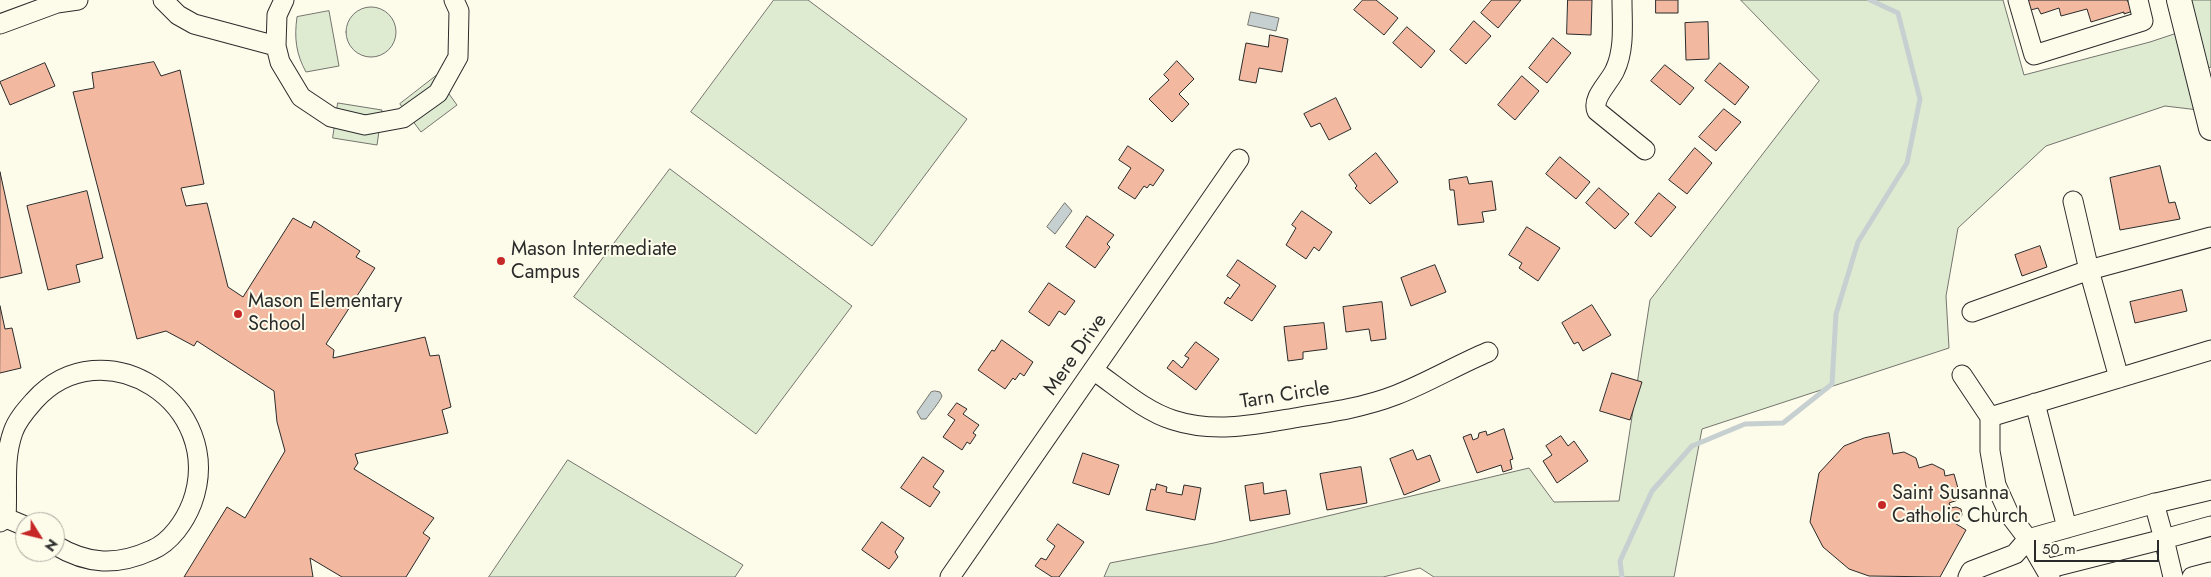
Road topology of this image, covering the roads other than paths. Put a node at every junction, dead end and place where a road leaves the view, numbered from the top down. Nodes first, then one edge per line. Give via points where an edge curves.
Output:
1 (78, 0) edge
2 (163, 0) edge
3 (284, 0) edge
4 (454, 0) edge
5 (1622, 0) edge
6 (2018, 0) edge
7 (2138, 0) edge
8 (2179, 0) edge
9 (0, 24) edge
10 (276, 46) junction
11 (2211, 128) edge
12 (1645, 150) dead end
13 (1239, 159) dead end
14 (2073, 201) dead end
15 (2211, 237) edge
16 (2089, 270) junction
17 (1972, 312) dead end
18 (2211, 350) edge
19 (1488, 352) dead end
20 (1093, 370) junction
21 (1962, 374) dead end
22 (2119, 378) junction
23 (2035, 404) junction
24 (1990, 417) junction
25 (2211, 490) edge
26 (2154, 503) junction
27 (3, 520) edge
28 (2211, 526) edge
29 (2067, 528) junction
30 (2028, 539) junction
31 (2164, 539) junction
32 (65, 550) edge
33 (114, 569) edge
34 (2211, 572) edge
35 (2048, 573) edge
36 (950, 577) edge
37 (1968, 577) edge
38 (2173, 577) edge
39 (2192, 577) edge

1 - 9 street via 57,3
2 - 10 street via 178,15 194,24
3 - 10 street via 277,15
4 - 10 street via 459,11 458,57 438,93 395,121 364,125 331,117 301,97 280,62
5 - 12 street via 1620,57 1595,106
6 - 7 street via 2034,55 2143,21
8 - 11 main road
13 - 20 street, Mere Drive
14 - 16 street
15 - 16 street
16 - 17 street
16 - 22 street
18 - 22 street
19 - 20 street, Tarn Circle via 1374,403 1223,428 1197,427 1161,415
20 - 36 street, Mere Drive
21 - 24 street
22 - 23 street
23 - 24 street
23 - 29 street
24 - 30 street via 1990,451 1996,485 2009,514
25 - 26 street
26 - 29 street
26 - 31 street
27 - 33 street via 7,453 13,430 42,393 62,380 92,372 108,371 153,385 172,400 186,419 195,440 197,489 188,513 175,532 157,548
28 - 31 street
29 - 30 street
30 - 35 street
30 - 37 street via 2015,554 1971,571
31 - 35 street
31 - 38 street
32 - 33 street
34 - 39 street

